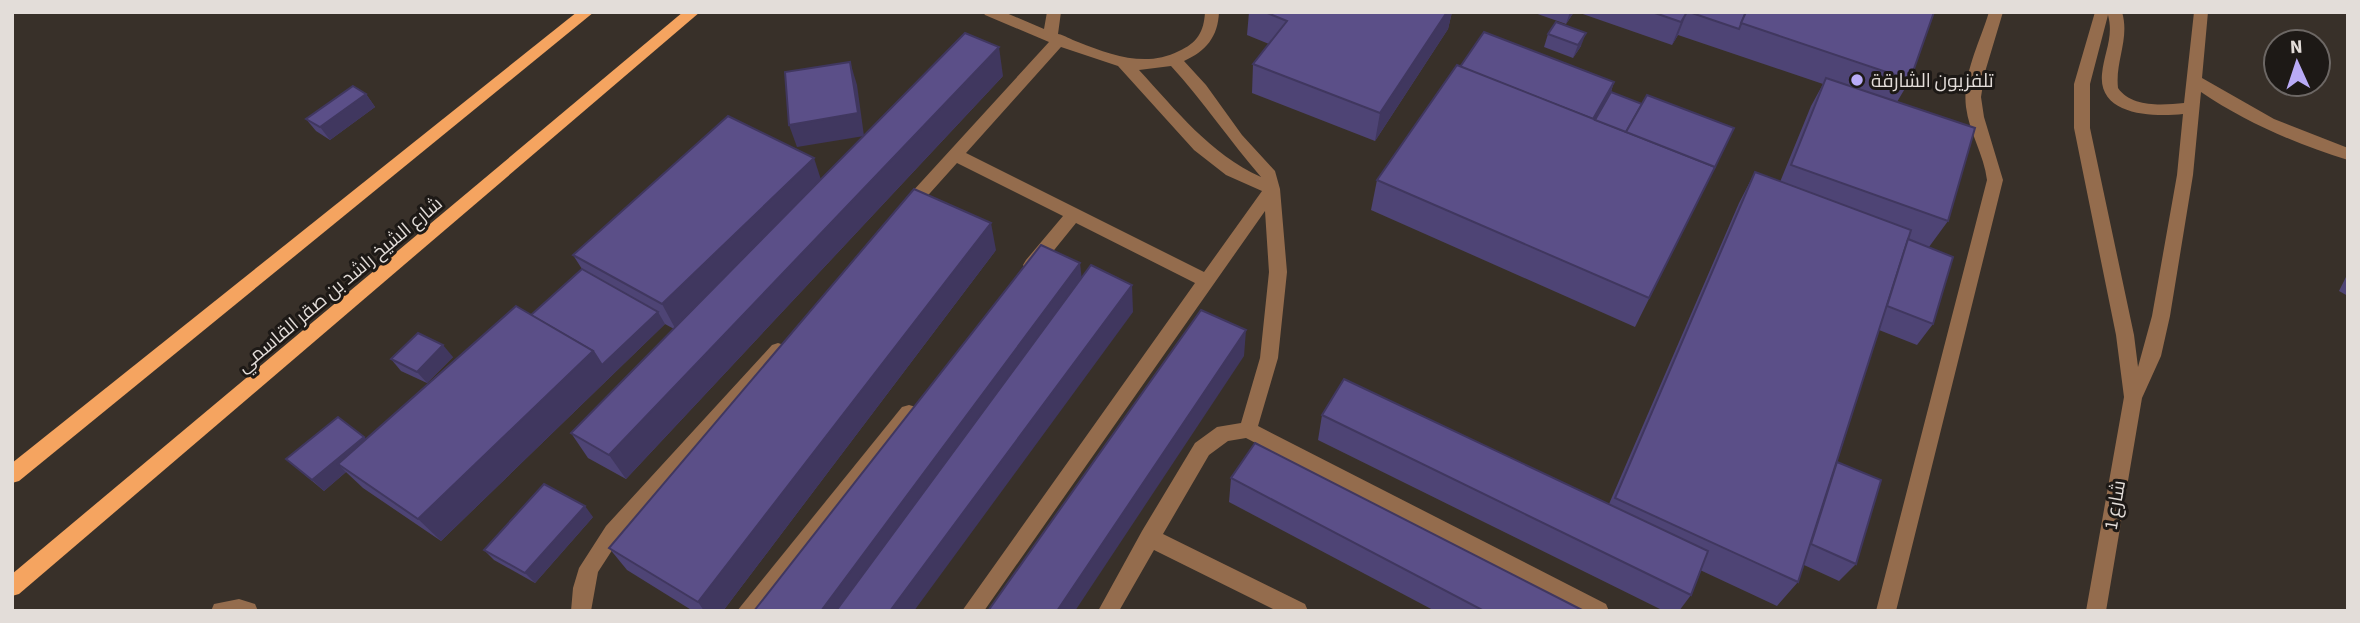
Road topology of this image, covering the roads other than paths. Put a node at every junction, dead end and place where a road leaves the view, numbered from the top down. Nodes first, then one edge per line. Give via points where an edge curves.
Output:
1 (587, 12) edge
2 (693, 12) edge
3 (990, 12) edge
4 (1054, 12) edge
5 (1212, 12) edge
6 (1996, 12) edge
7 (2102, 12) edge
8 (2115, 12) edge
9 (2201, 12) edge
10 (1055, 37) junction
11 (1174, 60) junction
12 (1124, 63) junction
13 (2194, 80) junction
14 (2190, 108) junction
15 (2348, 154) edge
16 (956, 155) junction
17 (1272, 189) junction
18 (1074, 214) junction
19 (891, 226) edge
20 (1021, 278) edge
21 (1206, 281) junction
22 (789, 338) edge
23 (923, 396) edge
24 (2133, 398) junction
25 (1248, 429) junction
26 (12, 475) edge
27 (1149, 537) junction
28 (12, 587) edge
29 (221, 611) edge
30 (248, 611) edge
31 (581, 611) edge
32 (747, 611) edge
33 (972, 611) edge
34 (1108, 611) edge
35 (1298, 611) edge
36 (1599, 611) edge
37 (1886, 611) edge
38 (2096, 611) edge

1 - 26 main road
2 - 28 main road, شارع الشيخ راشد بن صقر القاسمي
3 - 10 street
4 - 10 street
5 - 11 street via 1212,28 1199,47
6 - 37 street via 1973,104 1994,163 1995,180
7 - 24 street via 2082,84 2082,128 2114,274
8 - 14 street via 2121,36 2109,86 2117,97 2148,111
9 - 13 street
10 - 12 street
10 - 16 street
11 - 12 street via 1150,65
11 - 17 street via 1269,175
12 - 17 street via 1200,146 1232,171
13 - 14 street
13 - 15 street via 2274,128
14 - 24 street via 2185,175 2161,316 2152,356
16 - 18 street
16 - 19 street
17 - 21 street
17 - 25 street via 1278,272 1269,358
18 - 20 street
18 - 21 street
21 - 33 street
22 - 31 street via 613,532 589,568
23 - 32 street
24 - 38 street, شارع 1
25 - 27 street via 1224,433 1202,449
25 - 36 street
27 - 34 street
27 - 35 street
29 - 30 street

